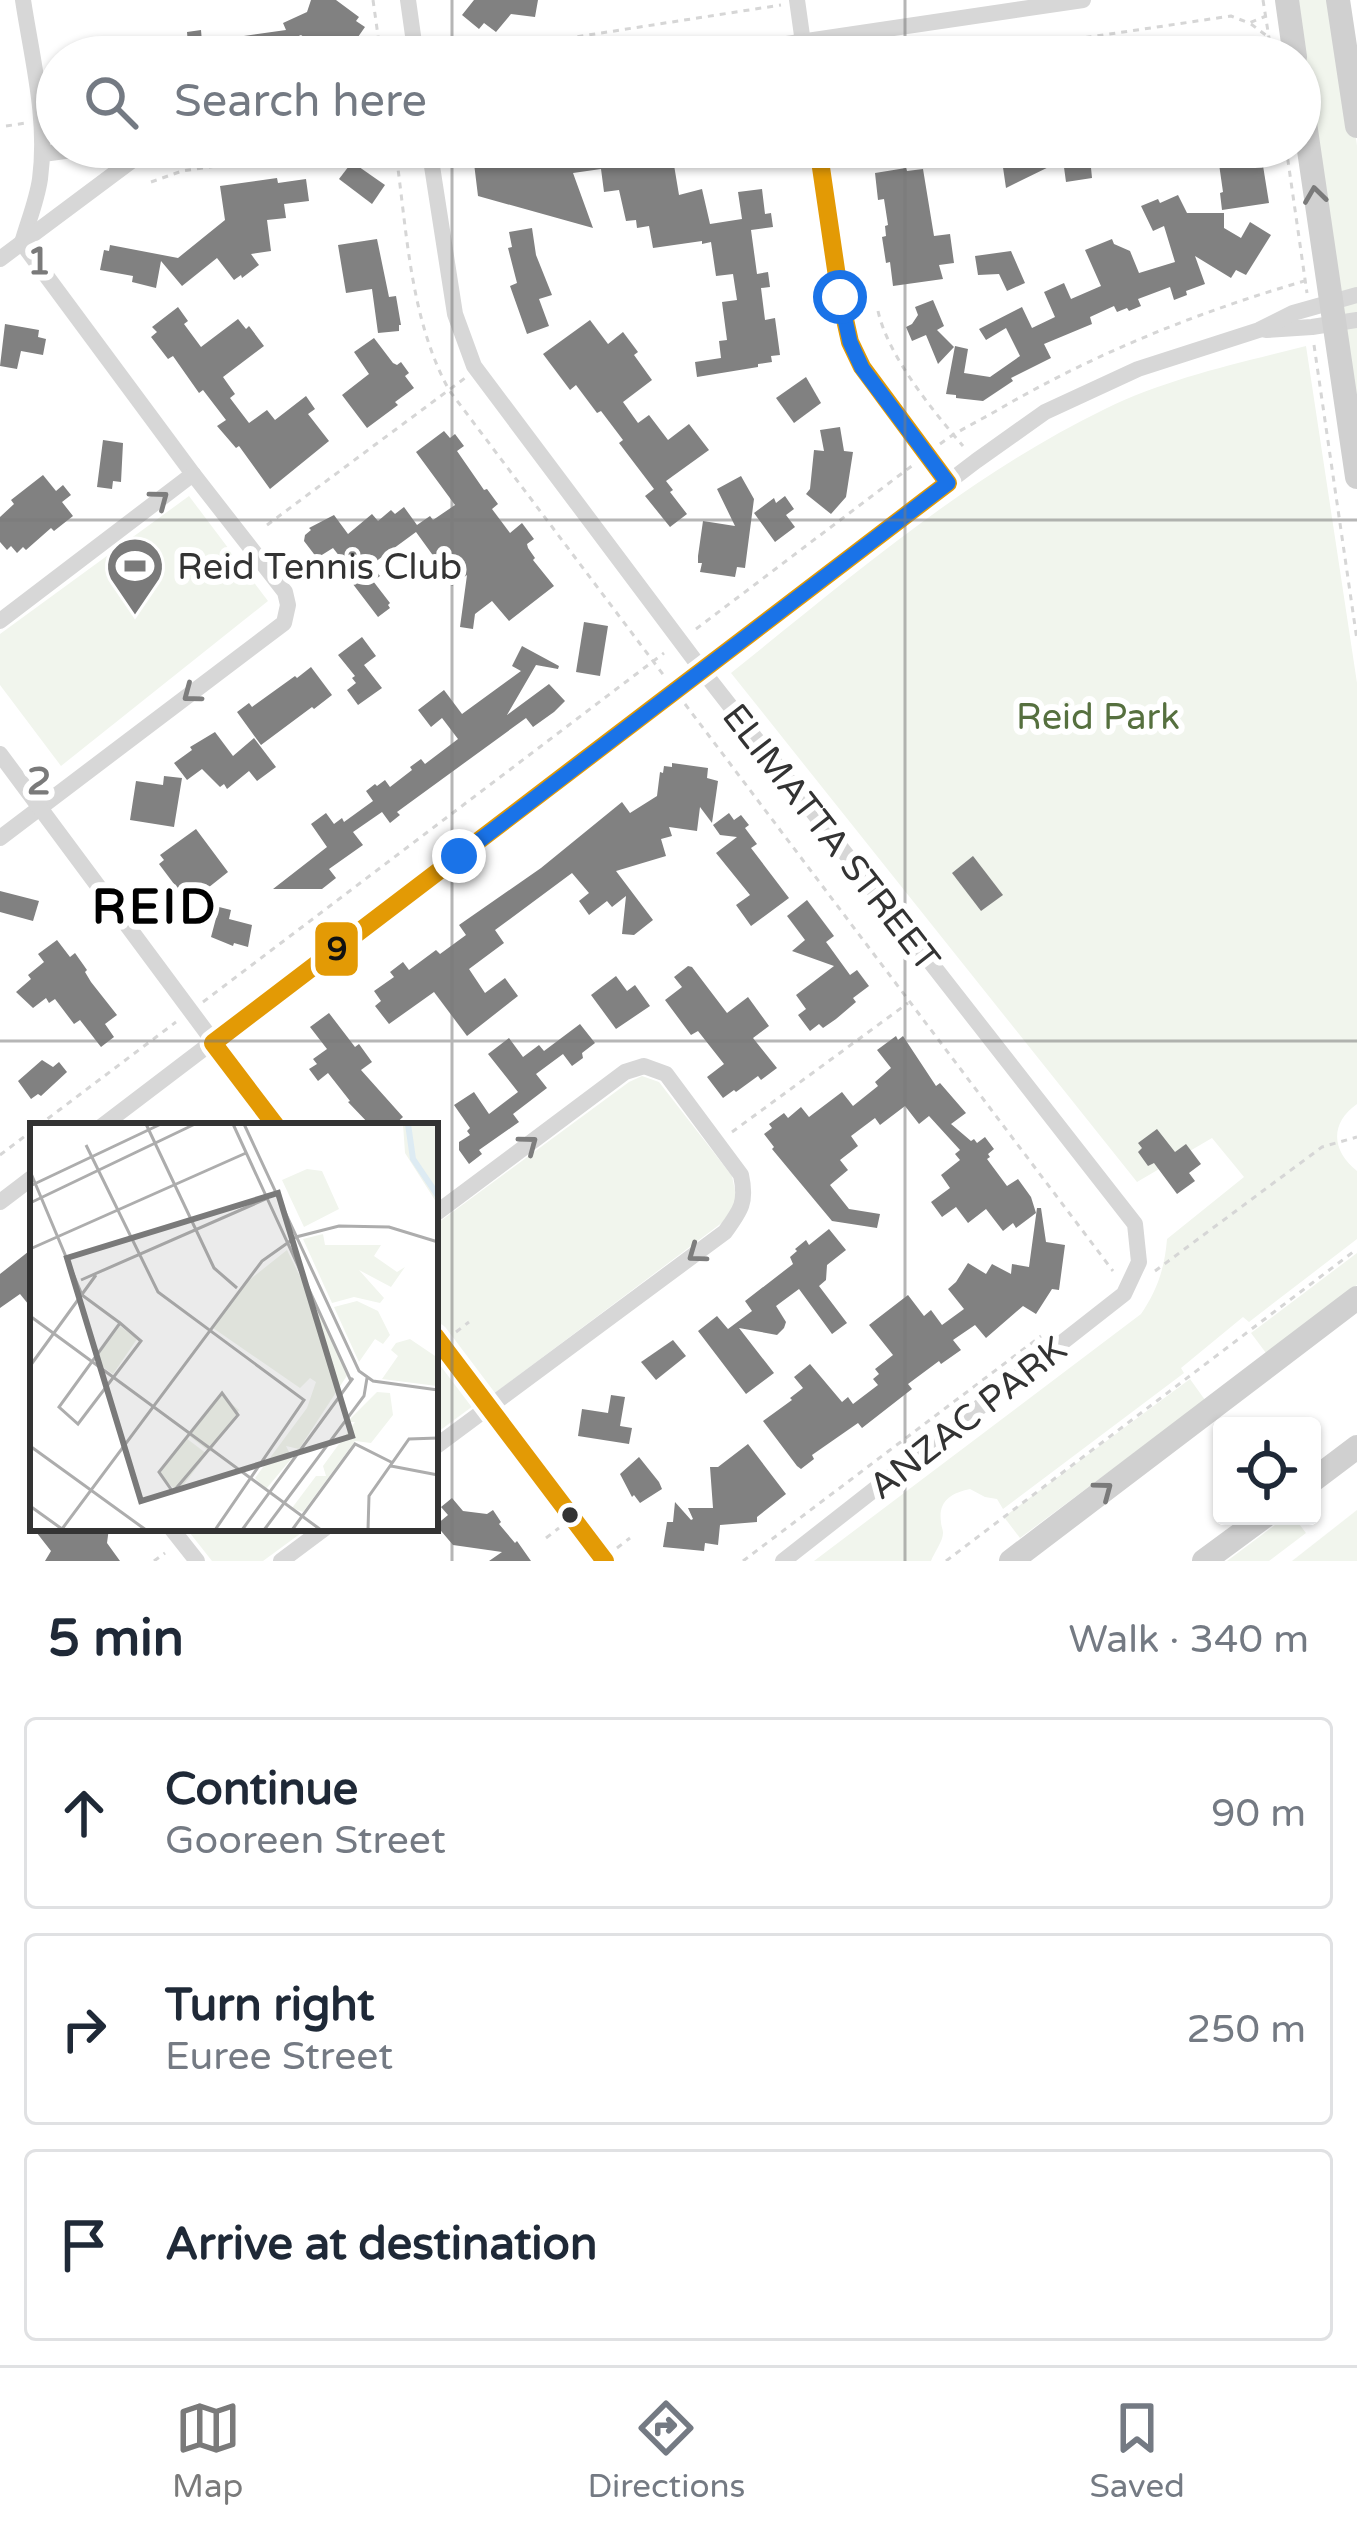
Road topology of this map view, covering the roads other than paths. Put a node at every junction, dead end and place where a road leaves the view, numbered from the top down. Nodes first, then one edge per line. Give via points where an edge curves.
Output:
1 (23, 0) edge
2 (408, 0) edge
3 (1083, 0) edge
4 (1338, 0) edge
5 (797, 1) edge
6 (1280, 6) edge
7 (413, 36) edge
8 (802, 36) edge
9 (878, 36) edge
10 (1289, 36) edge
11 (36, 82) edge
12 (1357, 126) edge
13 (42, 168) edge
14 (122, 168) edge
15 (432, 168) edge
16 (821, 168) edge
17 (1310, 168) edge
18 (22, 243) junction
19 (0, 260) edge
20 (1357, 295) edge
21 (1328, 316) edge
22 (193, 474) junction
23 (1357, 476) edge
24 (948, 483) junction
25 (0, 621) edge
26 (702, 670) junction
27 (0, 754) edge
28 (40, 807) junction
29 (0, 838) edge
30 (213, 1043) junction
31 (106, 1123) edge
32 (274, 1123) edge
33 (30, 1179) edge
34 (0, 1202) edge
35 (438, 1212) edge
36 (1139, 1262) joint
37 (1357, 1298) edge
38 (438, 1340) edge
39 (488, 1407) junction
40 (438, 1445) edge
41 (1357, 1448) edge
42 (1321, 1474) edge
43 (1253, 1525) edge
44 (173, 1531) edge
45 (322, 1531) edge
46 (197, 1561) edge
47 (281, 1561) edge
48 (605, 1561) edge
49 (783, 1561) edge
50 (1011, 1561) edge
51 (1204, 1561) edge

1 - 11 street
2 - 7 street
3 - 9 street
4 - 12 main road
5 - 8 street
6 - 10 main road
13 - 18 street
14 - 18 street
15 - 26 street, ELIMATTA STREET via 455,314 473,366
16 - 24 street via 850,342
21 -> 17 main road
18 - 19 street
18 - 22 street
20 - 21 street
21 - 23 main road
21 - 24 street via 1138,369 1045,412
25 -> 22 street
22 -> 28 street via 284,592 284,623
24 - 26 street
26 - 30 street
26 - 36 street, ELIMATTA STREET via 1135,1224
27 - 28 street
28 - 29 street
28 - 30 street
30 - 31 street
30 - 32 street
33 - 34 street
35 -> 39 street via 644,1066 666,1074 742,1175 746,1195 725,1232
36 - 49 street, ANZAC PARK via 1124,1294
50 -> 37 main road
38 - 39 street
39 - 40 street
39 - 48 street
41 - 42 main road
43 - 51 main road
44 - 46 street
45 - 47 street

